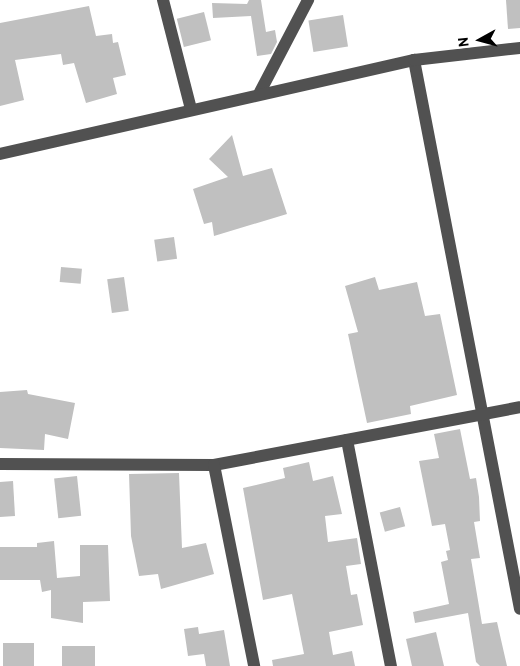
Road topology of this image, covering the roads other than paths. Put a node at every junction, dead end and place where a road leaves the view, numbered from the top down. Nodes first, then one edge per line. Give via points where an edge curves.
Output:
1 (163, 0) edge
2 (308, 0) edge
3 (520, 48) edge
4 (414, 60) junction
5 (260, 92) junction
6 (191, 109) junction
7 (0, 154) edge
8 (520, 406) edge
9 (482, 414) junction
10 (346, 440) junction
11 (0, 464) edge
12 (214, 465) junction
13 (520, 609) edge
14 (254, 666) edge
15 (392, 666) edge

1 - 6 street
2 - 5 street
3 - 4 street
4 - 5 street
4 - 9 street
5 - 6 street
6 - 7 street
8 - 9 street
9 - 10 street
9 - 13 street
10 - 12 street
10 - 15 street
11 - 12 street
12 - 14 street

